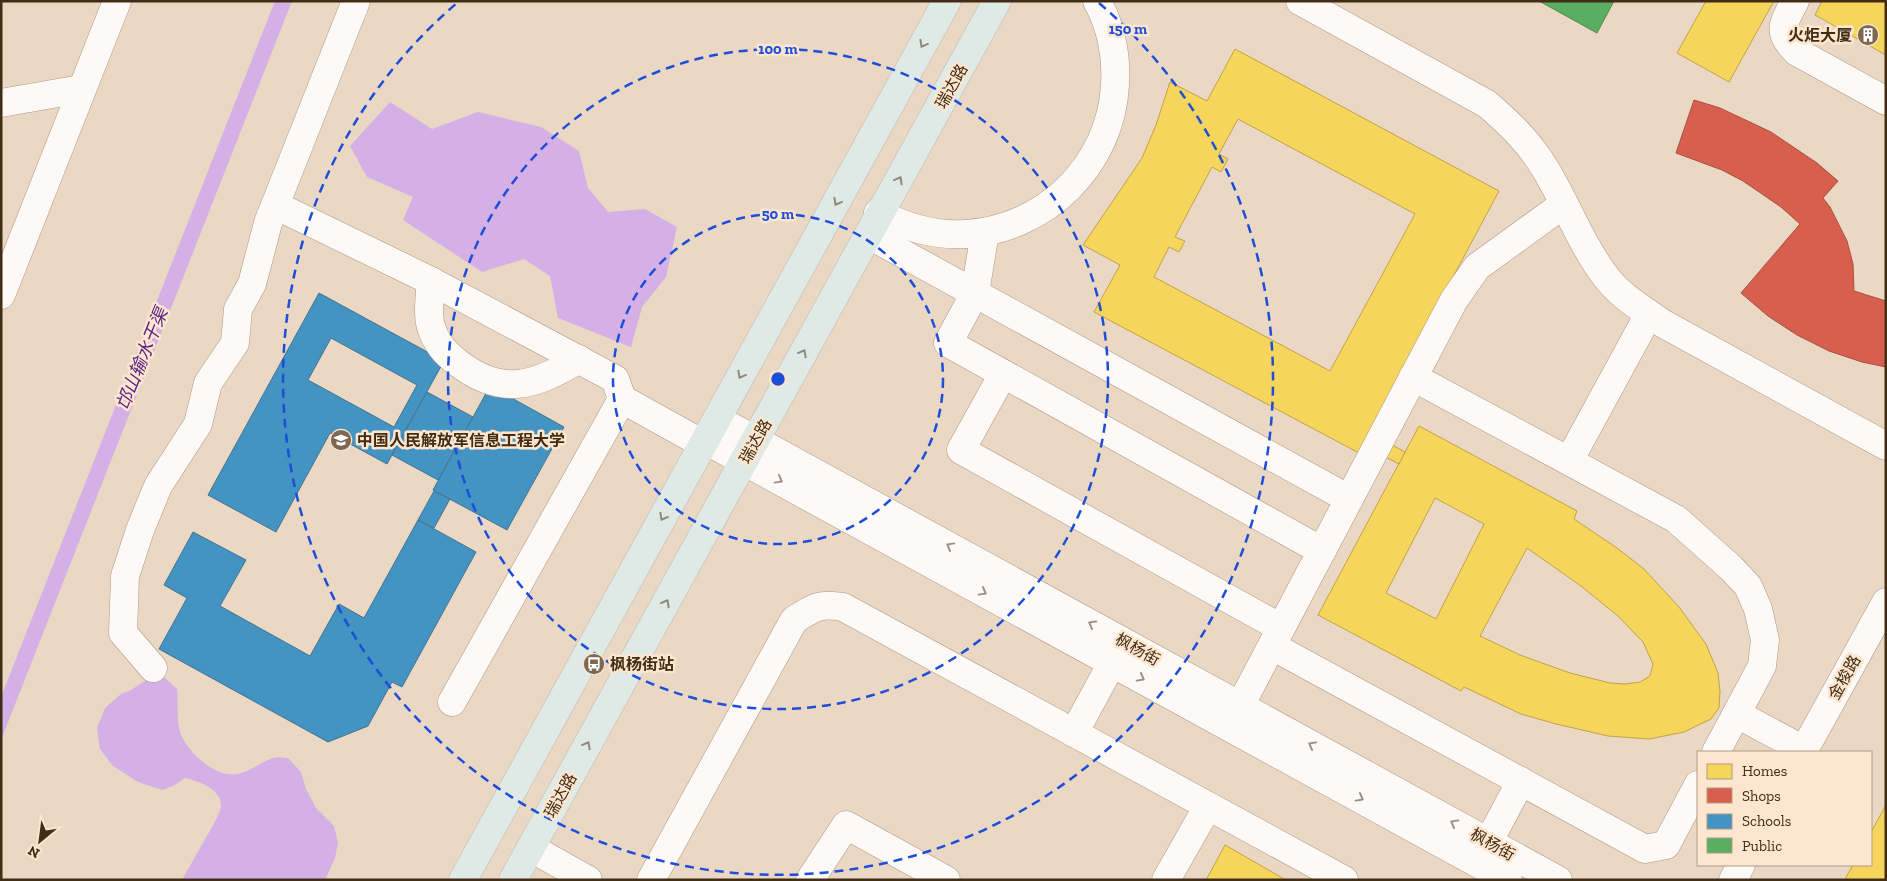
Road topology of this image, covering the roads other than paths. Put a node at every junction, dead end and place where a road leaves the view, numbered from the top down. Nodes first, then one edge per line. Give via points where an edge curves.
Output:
1 (117, 1) edge
2 (356, 1) edge
3 (947, 1) edge
4 (997, 1) edge
5 (1097, 1) edge
6 (1300, 1) edge
7 (1795, 1) edge
8 (81, 90) junction
9 (1886, 101) edge
10 (1, 103) edge
11 (1564, 204) junction
12 (275, 205) junction
13 (876, 220) junction
14 (985, 232) junction
15 (431, 281) junction
16 (975, 293) junction
17 (1, 295) edge
18 (1649, 314) junction
19 (579, 359) junction
20 (1003, 374) junction
21 (1413, 377) junction
22 (622, 399) junction
23 (709, 434) junction
24 (1886, 446) edge
25 (750, 450) junction
26 (1569, 461) junction
27 (1349, 499) junction
28 (1322, 551) junction
29 (1886, 602) edge
30 (1276, 637) junction
31 (1112, 663) junction
32 (153, 668) dead end
33 (452, 702) dead end
34 (1240, 706) junction
35 (1737, 714) junction
36 (1074, 733) junction
37 (1717, 751) edge
38 (1804, 751) edge
39 (1522, 782) junction
40 (1697, 787) edge
41 (1208, 806) junction
42 (1488, 842) junction
43 (530, 848) junction
44 (1740, 866) edge
45 (463, 880) edge
46 (513, 880) edge
47 (588, 880) edge
48 (651, 880) edge
49 (810, 880) edge
50 (946, 880) edge
51 (1166, 880) edge
52 (1344, 880) edge
53 (1508, 880) edge
54 (1558, 880) edge
55 (1733, 880) edge

1 - 8 street
2 - 12 street
3 -> 23 main road
13 -> 4 main road, 瑞达路
5 - 14 street via 1108,26 1116,73 1111,112 1102,142 1076,181 1059,198 1024,219
6 - 11 street via 1487,104 1513,127 1531,150
7 - 9 street via 1783,22 1783,34 1788,44
8 - 10 street
8 - 17 street
11 - 18 street via 1606,278
11 - 21 street via 1477,267 1454,300
12 - 15 street
12 - 32 street via 252,284 238,309 235,343 208,383 198,424 158,486 125,576 123,633
13 - 14 street via 924,231
13 - 16 street
25 -> 13 main road, 瑞达路
14 - 16 street
15 - 19 street
15 - 19 street via 430,325 436,342 468,370 488,380 509,385 532,383 556,374
16 - 20 street via 948,343
16 - 27 street
18 - 24 street
18 - 26 street
19 - 22 street via 615,379
20 - 28 street
20 - 30 street via 961,450
21 - 26 street
21 - 27 street
22 - 23 street, 枫杨街
22 - 33 street
23 - 25 street, 枫杨街
23 -> 45 main road
25 -> 31 street, 枫杨街
34 -> 25 street, 枫杨街
43 -> 25 main road, 瑞达路
26 - 35 street via 1676,519 1748,586 1758,609 1765,640 1762,666
27 - 28 street
28 - 30 street
29 - 38 street, 金梭路
30 - 34 street
30 - 39 street
31 - 36 street
31 -> 53 street, 枫杨街
42 -> 34 street, 枫杨街
35 - 37 street
35 - 38 street
36 - 41 street
36 - 48 street via 843,607 827,604 809,610 794,620
39 - 40 street via 1645,849 1666,845
39 - 42 street
41 - 51 street
41 - 52 street
42 - 54 street, 枫杨街
43 - 46 main road, 瑞达路
43 - 47 street
44 - 55 street
49 - 50 street via 846,825

